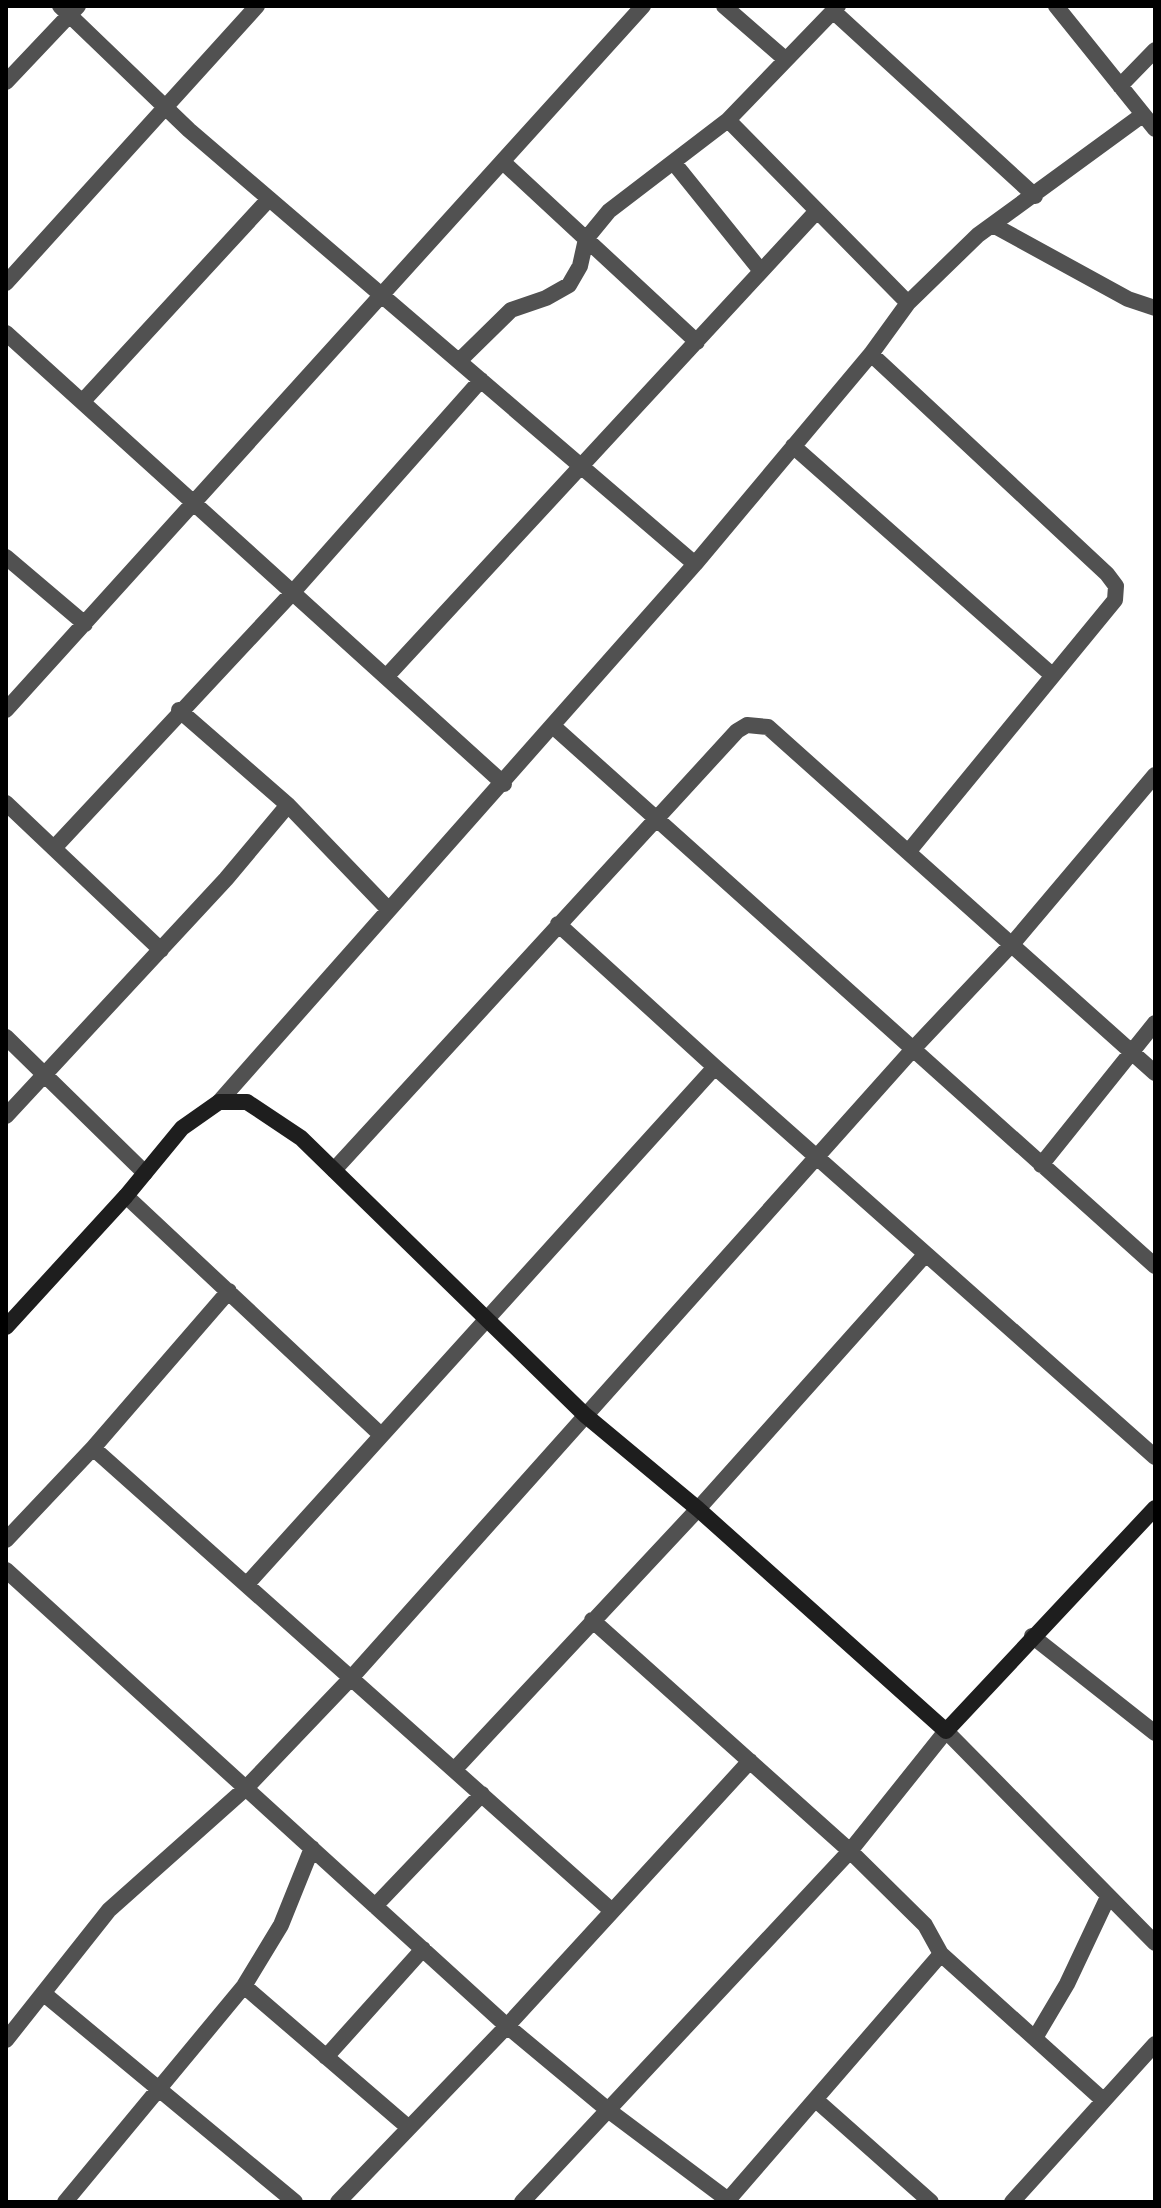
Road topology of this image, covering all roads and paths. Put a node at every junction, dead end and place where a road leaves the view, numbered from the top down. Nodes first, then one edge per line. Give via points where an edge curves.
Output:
1 (257, 6) edge
2 (643, 6) edge
3 (724, 6) edge
4 (1056, 6) edge
5 (836, 8) edge
6 (69, 9) edge
7 (1155, 50) edge
8 (785, 59) junction
9 (6, 82) edge
10 (1120, 86) junction
11 (167, 109) junction
12 (1141, 116) junction
13 (728, 120) junction
14 (1155, 129) edge
15 (503, 162) junction
16 (674, 163) junction
17 (1035, 196) junction
18 (269, 199) junction
19 (816, 212) junction
20 (993, 225) junction
21 (586, 239) junction
22 (761, 271) junction
23 (6, 283) edge
24 (382, 295) junction
25 (908, 303) junction
26 (1155, 308) edge
27 (6, 333) edge
28 (697, 342) junction
29 (871, 354) junction
30 (459, 361) junction
31 (481, 380) junction
32 (83, 401) junction
33 (793, 446) junction
34 (583, 468) junction
35 (193, 503) junction
36 (6, 557) edge
37 (695, 564) junction
38 (293, 592) junction
39 (85, 624) junction
40 (1052, 675) junction
41 (386, 677) junction
42 (6, 710) edge
43 (179, 710) junction
44 (554, 727) junction
45 (1155, 775) edge
46 (504, 784) junction
47 (6, 803) edge
48 (288, 805) junction
49 (655, 818) junction
50 (54, 848) junction
51 (909, 851) junction
52 (388, 909) junction
53 (558, 924) junction
54 (1013, 943) junction
55 (161, 950) junction
56 (1155, 1023) edge
57 (6, 1037) edge
58 (914, 1048) junction
59 (1132, 1052) junction
60 (715, 1067) junction
61 (45, 1073) junction
62 (1155, 1073) edge
63 (219, 1102) junction
64 (6, 1116) edge
65 (818, 1157) junction
66 (1041, 1165) junction
67 (334, 1170) junction
68 (145, 1173) junction
69 (126, 1196) junction
70 (925, 1255) junction
71 (1155, 1266) edge
72 (229, 1291) junction
73 (485, 1321) junction
74 (6, 1327) edge
75 (585, 1415) junction
76 (380, 1434) junction
77 (93, 1448) junction
78 (1155, 1457) edge
79 (1155, 1508) edge
80 (698, 1509) junction
81 (6, 1540) edge
82 (6, 1570) edge
83 (248, 1583) junction
84 (592, 1620) junction
85 (1032, 1636) junction
86 (352, 1677) junction
87 (946, 1731) junction
88 (1155, 1733) edge
89 (750, 1761) junction
90 (455, 1769) junction
91 (246, 1788) junction
92 (482, 1794) junction
93 (312, 1848) junction
94 (850, 1851) junction
95 (1108, 1897) junction
96 (375, 1906) junction
97 (612, 1911) junction
98 (1155, 1943) edge
99 (423, 1949) junction
100 (941, 1954) junction
101 (244, 1986) junction
102 (43, 1993) junction
103 (507, 2026) junction
104 (1035, 2038) junction
105 (6, 2040) edge
106 (1155, 2044) edge
107 (326, 2057) junction
108 (161, 2088) junction
109 (816, 2100) junction
110 (1103, 2100) junction
111 (608, 2110) junction
112 (409, 2128) junction
113 (728, 2201) edge
114 (65, 2202) edge
115 (295, 2202) edge
116 (338, 2202) edge
117 (522, 2202) edge
118 (931, 2202) edge
119 (1012, 2202) edge

1 - 11 street
2 - 15 street
3 - 8 street
4 - 10 street
5 - 8 street
5 - 17 street
6 - 9 street
6 - 11 street
7 - 10 street
8 - 13 street
10 - 12 street
11 - 18 street
11 - 23 street
12 - 14 street
12 - 17 street
13 - 16 street
13 - 19 street
15 - 21 street
15 - 24 street
16 - 21 street via 609,211
16 - 22 street
17 - 20 street
18 - 24 street
18 - 32 street
19 - 22 street
19 - 25 street
20 - 25 street via 952,257
20 - 26 street via 1128,299
21 - 28 street
21 - 30 street via 569,285 511,310
22 - 28 street
24 - 30 street
24 - 35 street
25 - 29 street
27 - 32 street
28 - 34 street
29 - 33 street
29 - 40 street via 1116,586 1115,600
30 - 31 street
31 - 34 street
31 - 38 street
32 - 35 street
33 - 37 street
33 - 40 street
34 - 37 street
34 - 41 street
35 - 38 street
35 - 39 street
36 - 39 street
37 - 44 street
38 - 41 street
38 - 43 street
39 - 42 street
40 - 51 street
41 - 46 street
43 - 48 street
43 - 50 street
44 - 46 street
44 - 49 street
45 - 54 street
46 - 52 street
47 - 50 street
48 - 52 street
48 - 55 street
49 - 51 street via 737,731 758,725 768,727
49 - 53 street
49 - 58 street
50 - 55 street
51 - 54 street
52 - 63 street
53 - 60 street
53 - 67 street
54 - 58 street
54 - 59 street
55 - 61 street
56 - 59 street
57 - 61 street
58 - 65 street
58 - 66 street
59 - 62 street
59 - 66 street
60 - 65 street
60 - 73 street
61 - 64 street
61 - 68 street
63 - 67 street via 247,1102 301,1138
63 - 68 street via 182,1128
65 - 70 street
65 - 75 street
66 - 71 street
67 - 73 street
68 - 69 street
69 - 72 street
69 - 74 street
70 - 78 street
70 - 80 street
72 - 76 street
72 - 77 street
73 - 75 street
73 - 76 street
75 - 80 street
75 - 86 street
76 - 83 street
77 - 81 street
77 - 83 street
79 - 85 street
80 - 84 street
80 - 87 street
82 - 91 street
83 - 86 street
84 - 89 street
84 - 90 street
85 - 87 street
85 - 88 street
86 - 90 street
86 - 91 street
87 - 94 street
87 - 95 street
89 - 94 street
89 - 97 street
90 - 92 street
91 - 93 street
91 - 102 street via 109,1910
92 - 96 street
92 - 97 street
93 - 96 street
93 - 101 street via 281,1925
94 - 100 street via 925,1925
94 - 111 street
95 - 98 street
95 - 104 street
96 - 99 street
97 - 103 street
99 - 103 street
99 - 107 street
100 - 104 street
100 - 109 street
101 - 107 street
101 - 108 street
102 - 105 street
102 - 108 street
103 - 111 street
103 - 112 street
104 - 110 street
106 - 110 street
107 - 112 street
108 - 114 street
108 - 115 street
109 - 113 street
109 - 118 street
110 - 119 street
111 - 113 street
111 - 117 street
112 - 116 street

